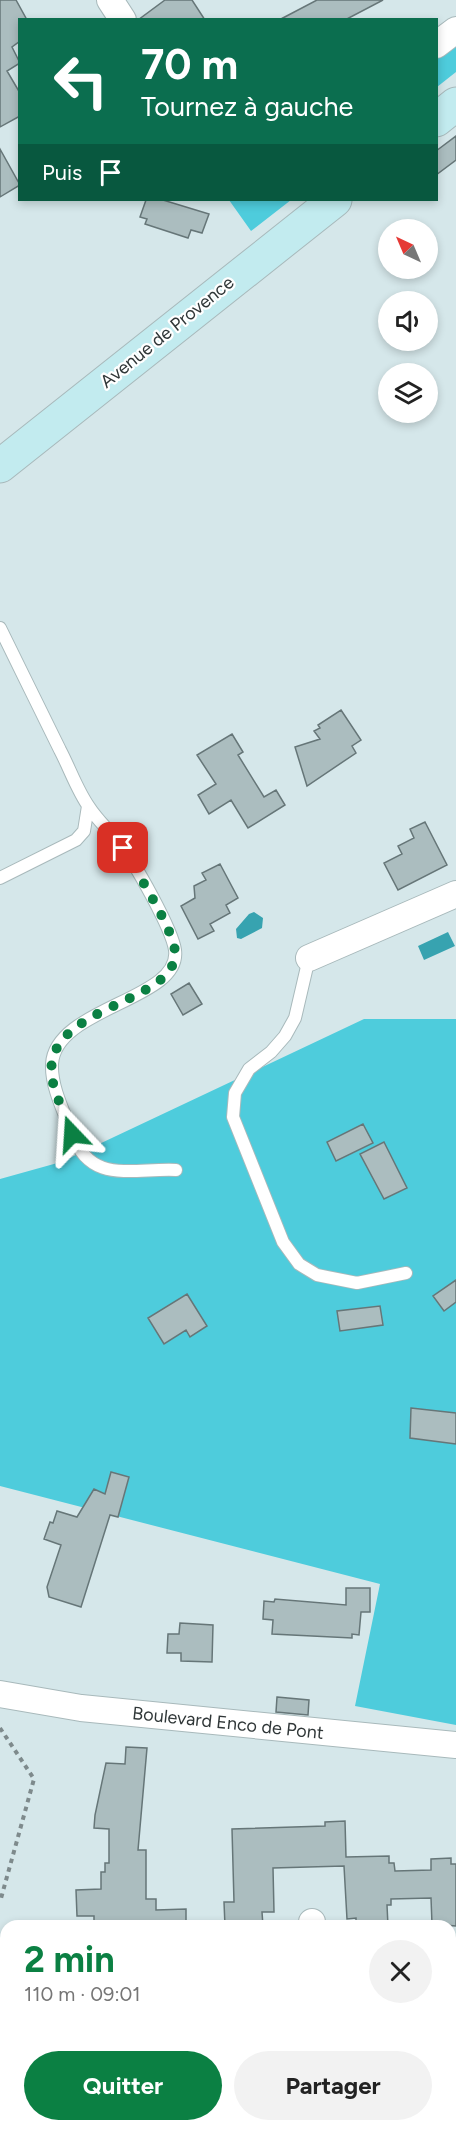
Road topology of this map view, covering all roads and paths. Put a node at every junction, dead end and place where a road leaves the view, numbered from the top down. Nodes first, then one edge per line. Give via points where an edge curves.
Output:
1 (110, 0) edge
2 (122, 18) edge
3 (456, 30) edge
4 (438, 44) edge
5 (456, 105) edge
6 (438, 118) edge
7 (334, 201) edge
8 (0, 466) edge
9 (0, 628) edge
10 (88, 806) junction
11 (0, 878) edge
12 (456, 894) edge
13 (309, 958) joint
14 (176, 1170) dead end
15 (406, 1273) dead end
16 (0, 1694) edge
17 (0, 1728) edge
18 (456, 1745) edge
19 (0, 1902) edge

1 - 2 street
3 - 4 street
5 - 6 main road
7 - 8 main road, Avenue de Provence
9 - 10 lane
10 - 11 lane via 84,831 76,840
10 - 14 lane via 123,848 170,934 175,952 173,966 158,982 73,1028 52,1061 52,1078 79,1152 96,1167
12 - 13 street
13 - 15 lane via 295,1018 285,1036 249,1070 235,1093 233,1117 283,1242 299,1264 317,1275 357,1283
16 - 18 street, Boulevard Enco de Pont via 93,1709
17 - 19 path via 34,1779

